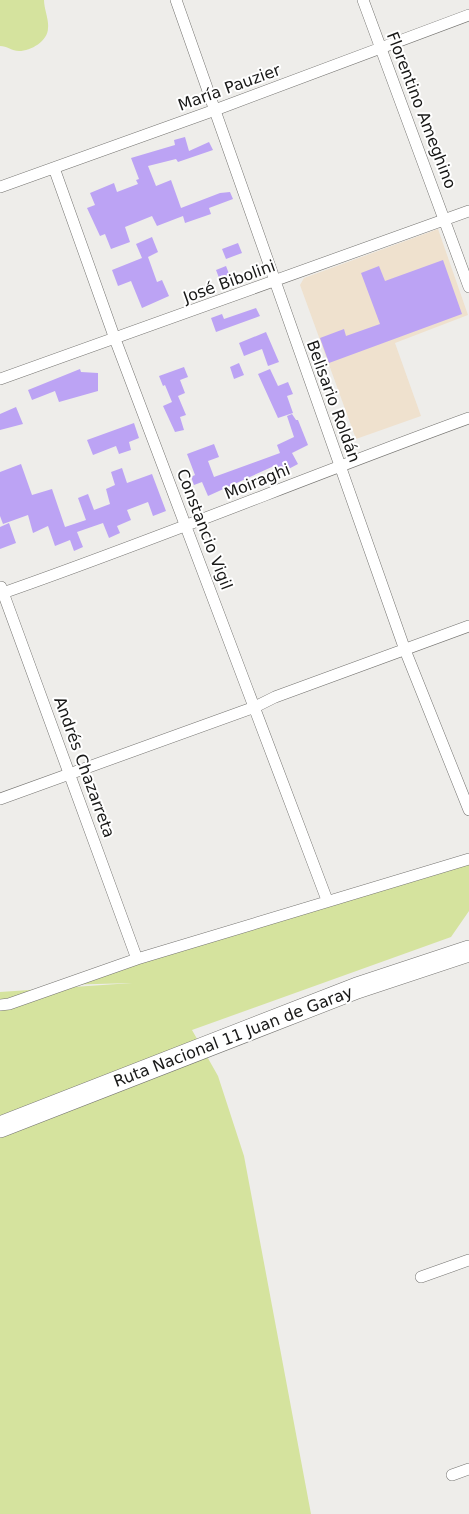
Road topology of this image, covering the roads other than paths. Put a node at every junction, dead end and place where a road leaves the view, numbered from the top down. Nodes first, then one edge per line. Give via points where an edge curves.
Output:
1 (176, 0) edge
2 (363, 0) edge
3 (469, 15) edge
4 (381, 48) junction
5 (215, 110) junction
6 (54, 168) junction
7 (0, 187) edge
8 (469, 211) edge
9 (446, 220) junction
10 (274, 282) junction
11 (469, 287) edge
12 (115, 339) junction
13 (0, 378) edge
14 (469, 418) edge
15 (340, 465) junction
16 (187, 527) junction
17 (1, 591) edge
18 (469, 626) edge
19 (405, 650) junction
20 (255, 708) junction
21 (70, 772) junction
22 (0, 799) edge
23 (469, 810) edge
24 (469, 859) edge
25 (328, 900) junction
26 (469, 951) edge
27 (469, 957) edge
28 (138, 959) junction
29 (428, 965) junction
30 (0, 1005) edge
31 (0, 1127) edge
32 (469, 1260) edge
33 (421, 1277) dead end
34 (469, 1469) edge
35 (452, 1475) dead end

1 - 5 street, Belisario Roldán
2 - 4 street, Florentino Ameghino
3 - 4 street, María Pauzier
4 - 5 street, María Pauzier
4 - 9 street, Florentino Ameghino
5 - 6 street, María Pauzier
5 - 10 street, Belisario Roldán
6 - 7 street, María Pauzier
6 - 12 street, Constancio Vigil
8 - 9 street, José Bibolini
9 - 10 street, José Bibolini
9 - 11 street, Florentino Ameghino
10 - 12 street, José Bibolini
10 - 15 street, Belisario Roldán
12 - 13 street, José Bibolini
12 - 16 street, Constancio Vigil
14 - 15 street, Moiraghi
15 - 16 street, Moiraghi
15 - 19 street, Belisario Roldán
16 - 17 street, Moiraghi
16 - 20 street, Constancio Vigil
17 - 21 street, Andrés Chazarreta
18 - 19 street
19 - 20 street via 275,697
19 - 23 street, Belisario Roldán
20 - 21 street
20 - 25 street, Constancio Vigil
21 - 22 street
21 - 28 street, Andrés Chazarreta
24 - 25 street
25 - 28 street
26 - 29 highway, Ruta Nacional 11 Juan de Garay
27 - 29 highway
28 - 30 street
29 - 31 highway, Ruta Nacional 11 Juan de Garay via 357,988
32 - 33 street
34 - 35 street

